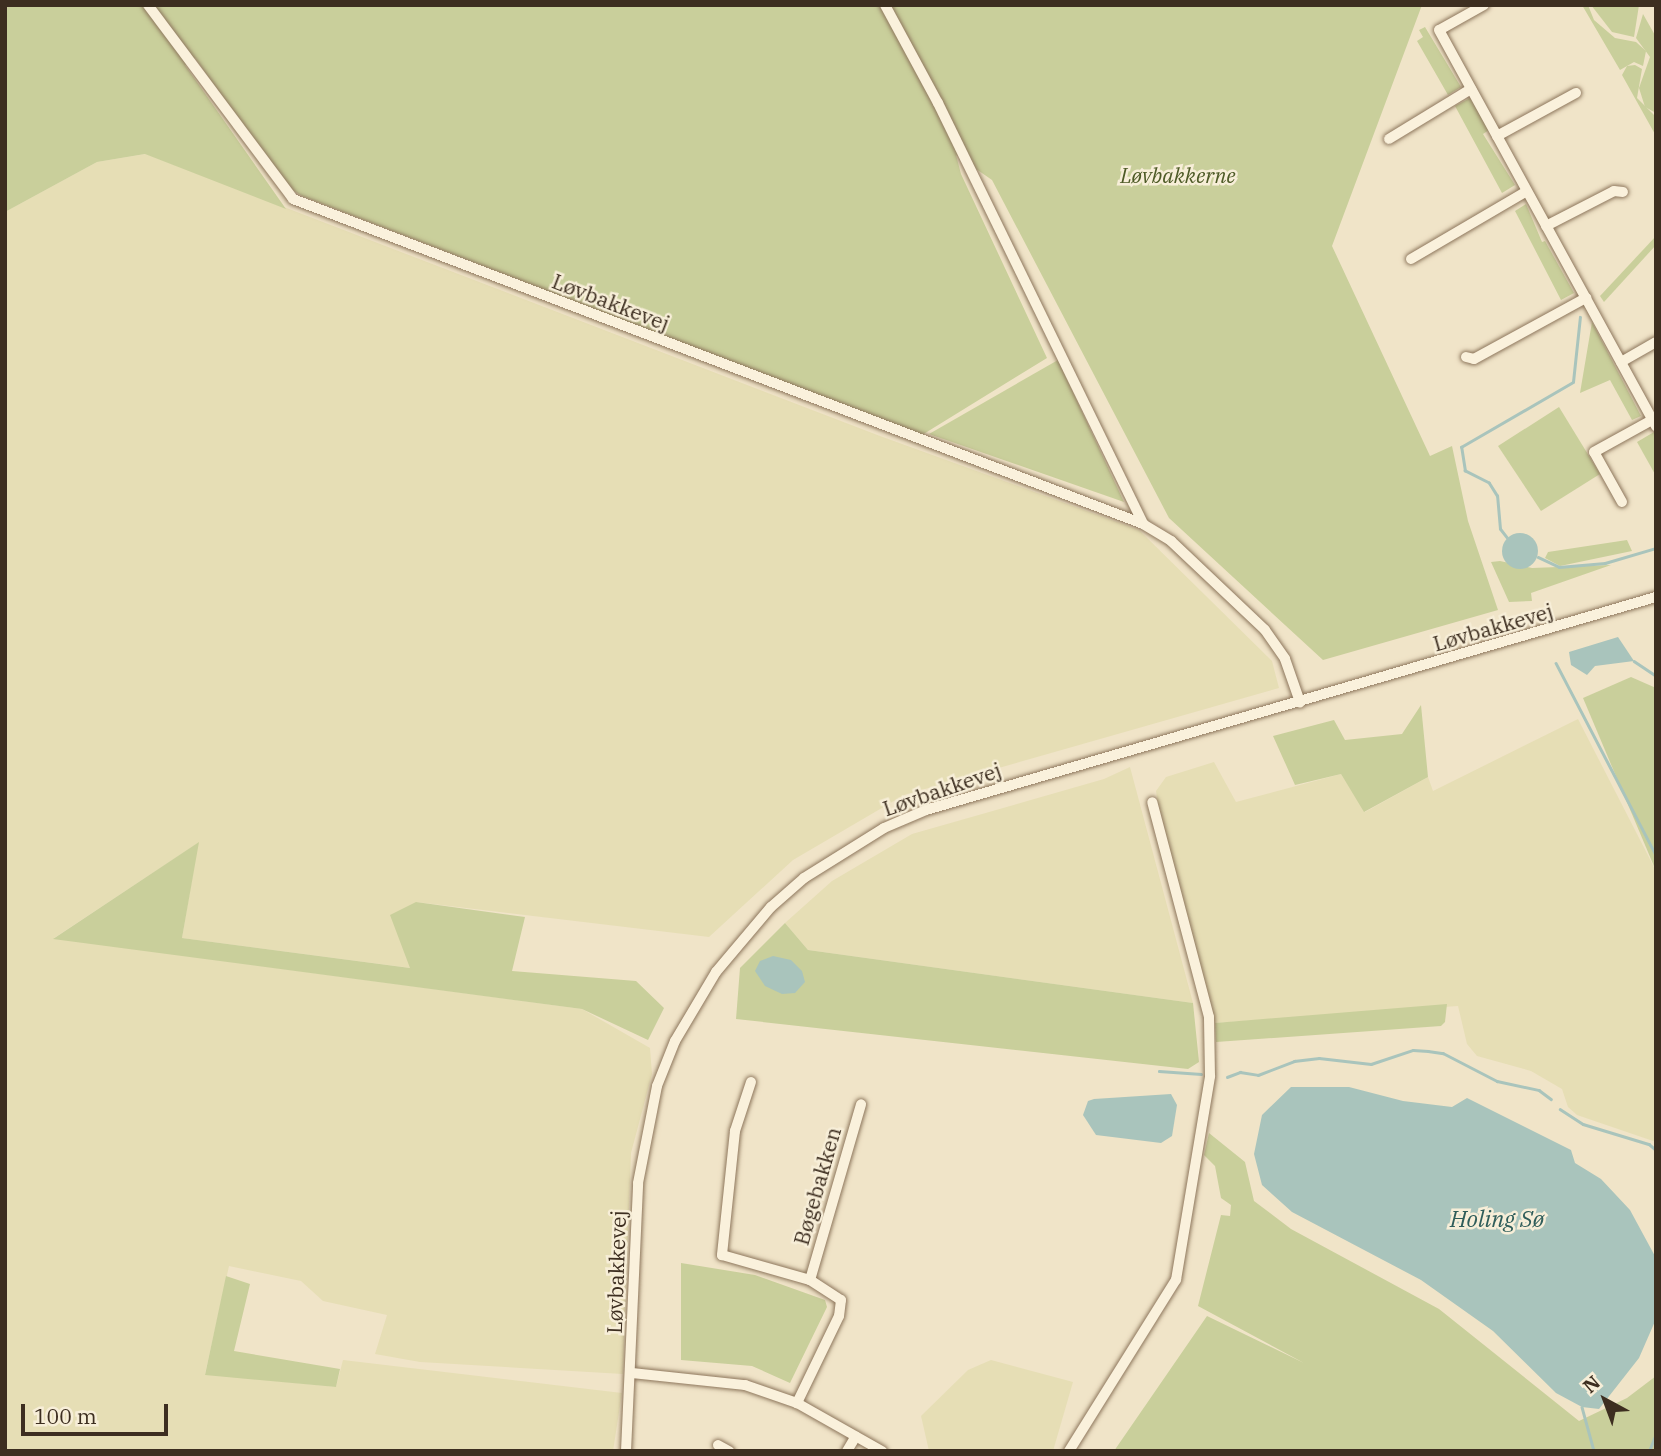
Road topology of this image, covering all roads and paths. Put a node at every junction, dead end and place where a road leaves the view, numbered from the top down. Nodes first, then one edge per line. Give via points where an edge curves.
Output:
1 (148, 5) edge
2 (885, 5) edge
3 (1484, 5) edge
4 (1471, 89) junction
5 (1576, 93) dead end
6 (1497, 136) junction
7 (1389, 139) dead end
8 (1527, 191) junction
9 (1623, 192) dead end
10 (1546, 226) junction
11 (1411, 259) dead end
12 (1586, 298) junction
13 (1656, 342) edge
14 (1465, 357) dead end
15 (1620, 362) junction
16 (1654, 423) edge
17 (1622, 502) dead end
18 (1143, 524) junction
19 (1656, 597) edge
20 (1300, 702) junction
21 (1152, 802) dead end
22 (751, 1082) dead end
23 (861, 1104) dead end
24 (810, 1280) junction
25 (632, 1373) junction
26 (797, 1404) junction
27 (856, 1436) junction
28 (718, 1446) dead end
29 (626, 1451) edge
30 (729, 1451) edge
31 (847, 1451) edge
32 (882, 1451) edge
33 (1069, 1451) edge

1 - 18 street, Løvbakkevej via 284,191 303,205
2 - 18 street via 943,112
3 - 4 street via 1439,30
4 - 6 street
4 - 7 street
5 - 6 street
6 - 8 street
8 - 10 street
8 - 11 street
9 - 10 street via 1614,191
10 - 12 street
12 - 14 street via 1474,359
12 - 15 street
13 - 15 street
15 - 16 street
16 - 17 street via 1594,452
18 - 20 street, Løvbakkevej via 1171,541 1265,631 1285,659
19 - 20 street, Løvbakkevej
20 - 25 street, Løvbakkevej via 926,810 837,855 771,907 739,941 694,1005 657,1086 638,1183
21 - 33 street via 1209,1017 1210,1076 1175,1280
22 - 24 street, Bøgebakken via 735,1131 722,1255
23 - 24 street, Bøgebakken
24 - 26 street, Bøgebakken via 838,1295 842,1308
25 - 26 street via 745,1384
25 - 29 street, Løvbakkevej
26 - 27 street
27 - 31 street
27 - 32 street
28 - 30 street

